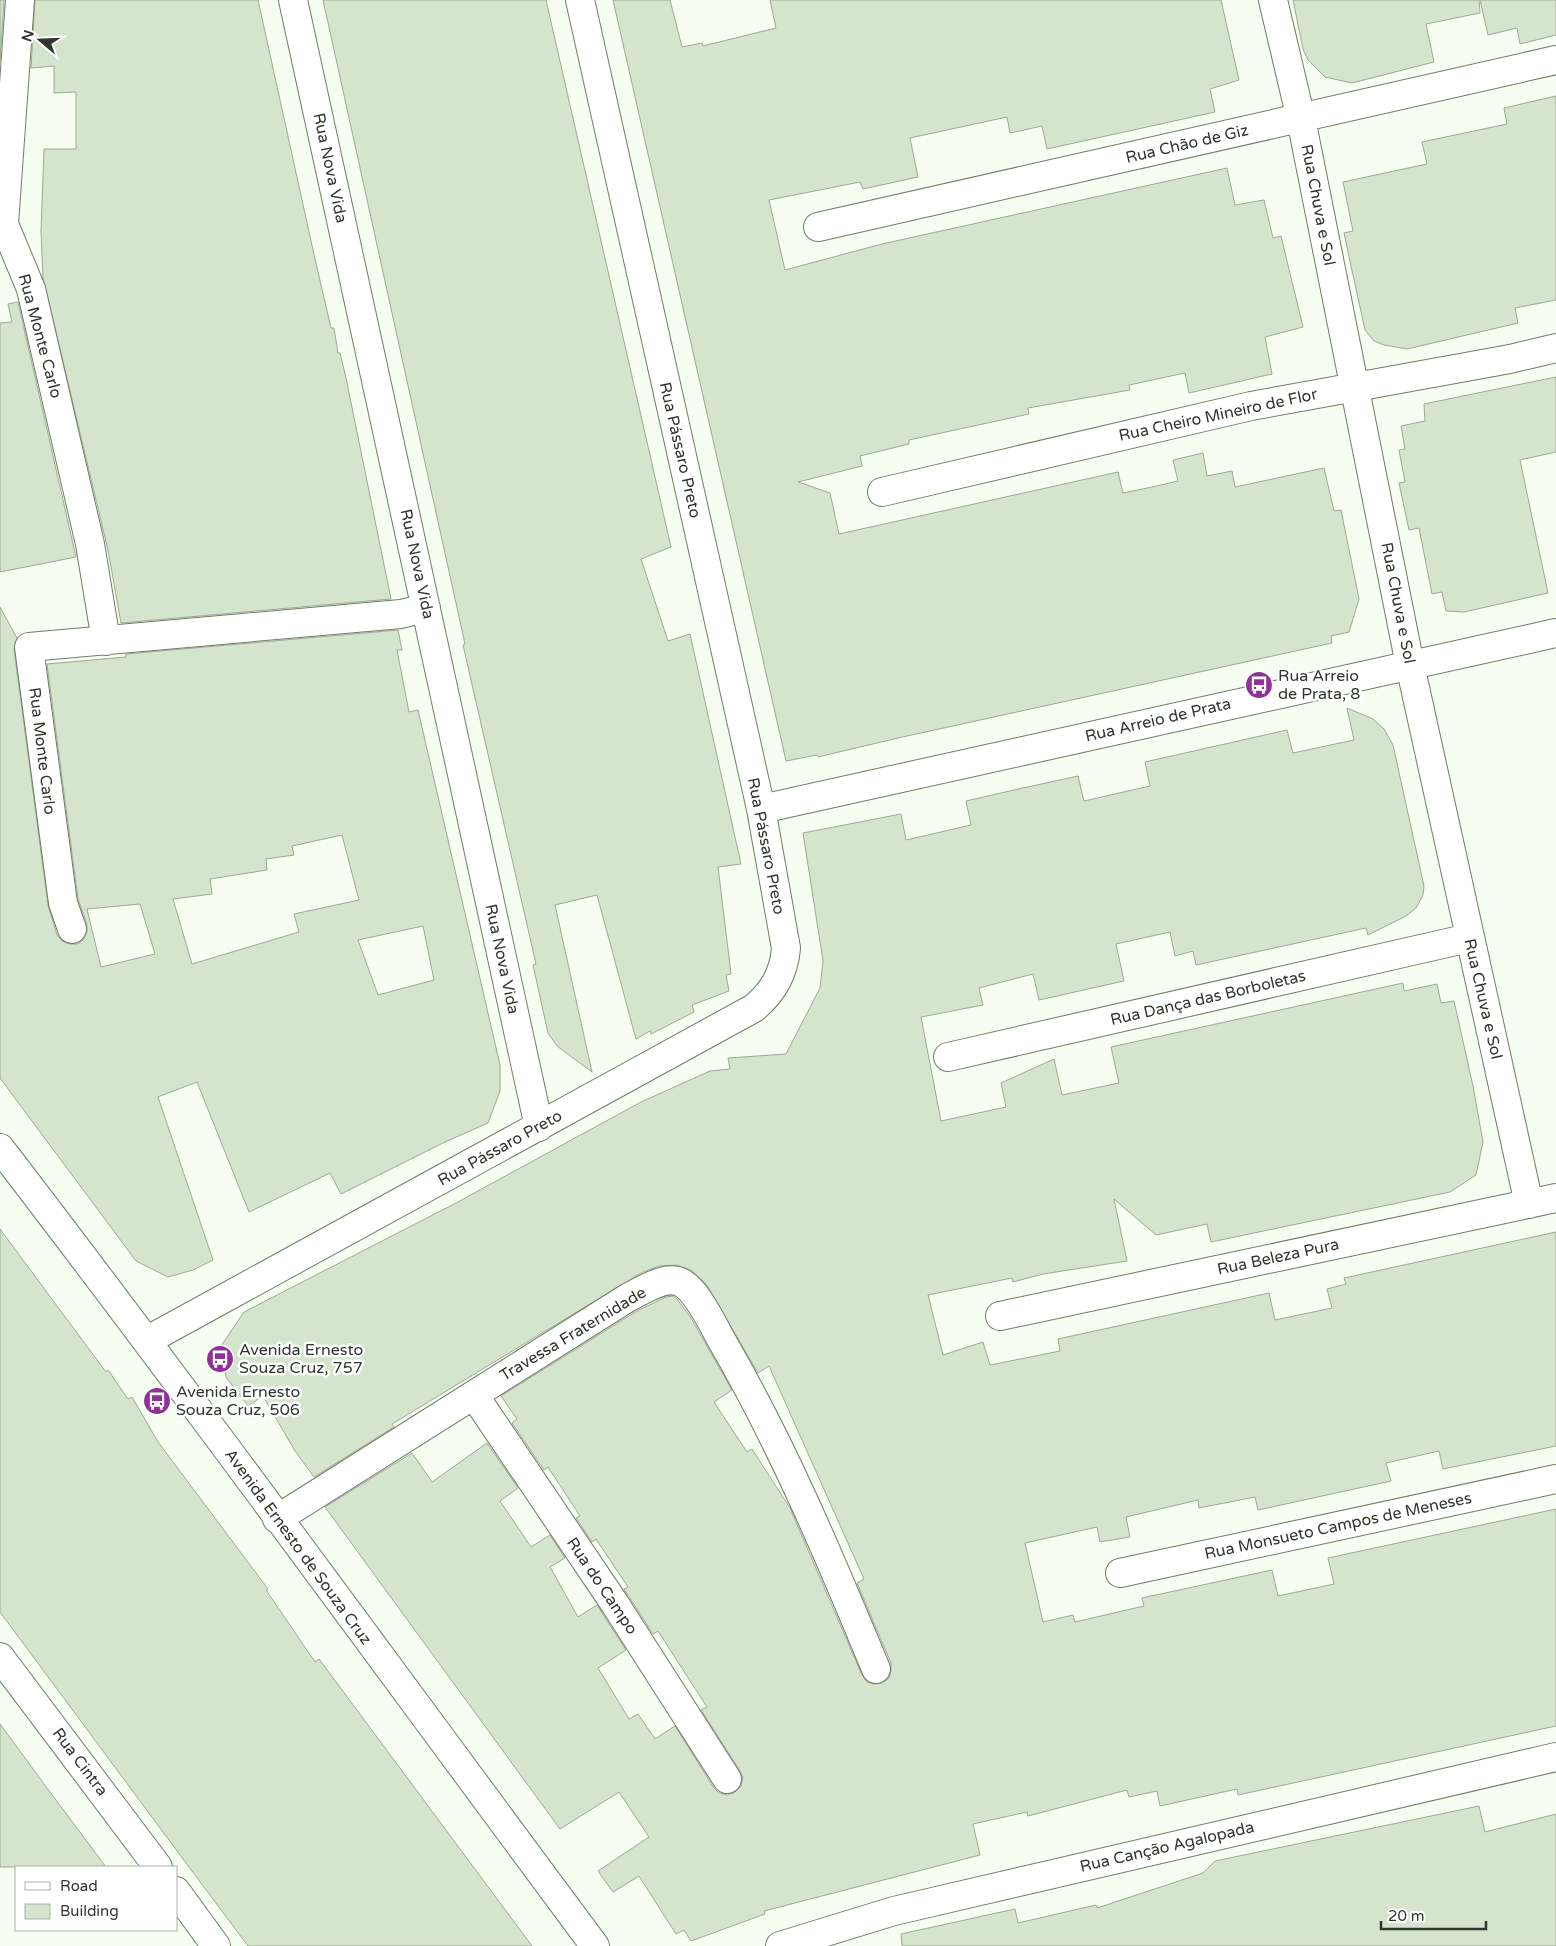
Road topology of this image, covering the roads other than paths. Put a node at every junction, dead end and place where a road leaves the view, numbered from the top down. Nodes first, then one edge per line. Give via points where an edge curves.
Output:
1 (20, 0) edge
2 (293, 0) edge
3 (580, 0) edge
4 (1273, 0) edge
5 (1556, 60) edge
6 (1301, 119) junction
7 (818, 227) dead end
8 (1556, 348) edge
9 (1355, 386) junction
10 (882, 492) dead end
11 (426, 608) junction
12 (1556, 633) edge
13 (106, 640) junction
14 (1410, 665) junction
15 (761, 808) junction
16 (72, 929) dead end
17 (1469, 938) junction
18 (948, 1057) dead end
19 (539, 1127) junction
20 (0, 1148) edge
21 (1556, 1198) edge
22 (1529, 1204) junction
23 (1000, 1316) dead end
24 (148, 1340) junction
25 (474, 1395) junction
26 (1556, 1479) edge
27 (277, 1519) junction
28 (1120, 1573) dead end
29 (0, 1658) edge
30 (876, 1670) dead end
31 (1556, 1757) edge
32 (727, 1779) dead end
33 (157, 1866) edge
34 (178, 1895) edge
35 (216, 1946) edge
36 (595, 1946) edge
37 (780, 1946) edge

1 - 13 street, Rua Monte Carlo via 4,224 31,289 90,544
2 - 11 street, Rua Nova Vida
3 - 15 street, Rua Pássaro Preto
4 - 6 street, Rua Chuva e Sol
5 - 6 street, Rua Chão de Giz
6 - 7 street, Rua Chão de Giz
6 - 9 street, Rua Chuva e Sol
8 - 9 street, Rua Cheiro Mineiro de Flor
9 - 10 street, Rua Cheiro Mineiro de Flor via 1251,406
9 - 14 street, Rua Chuva e Sol
11 - 13 street, Rua Monte Carlo via 401,614
11 - 19 street, Rua Nova Vida
12 - 14 street, Rua Arreio de Prata
13 - 16 street, Rua Monte Carlo via 29,647 62,903
14 - 15 street, Rua Arreio de Prata
14 - 17 street, Rua Chuva e Sol
15 - 19 street, Rua Pássaro Preto via 786,948 785,962 774,987 754,1008
17 - 18 street, Rua Dança das Borboletas
17 - 22 street, Rua Chuva e Sol
19 - 24 street, Rua Pássaro Preto
20 - 24 street, Avenida Ernesto de Souza Cruz
21 - 22 street, Rua Beleza Pura
22 - 23 street, Rua Beleza Pura
24 - 27 street, Avenida Ernesto de Souza Cruz
25 - 27 street, Travessa Fraternidade
25 - 30 street, Travessa Fraternidade via 629,1297 667,1280 683,1283 702,1306 753,1394 816,1526
25 - 32 street, Rua do Campo via 615,1604
26 - 28 street, Rua Monsueto Campos de Meneses
27 - 36 street, Avenida Ernesto de Souza Cruz
29 - 33 street, Rua Cintra
31 - 37 street, Rua Canção Agalopada via 894,1911
34 - 35 street

